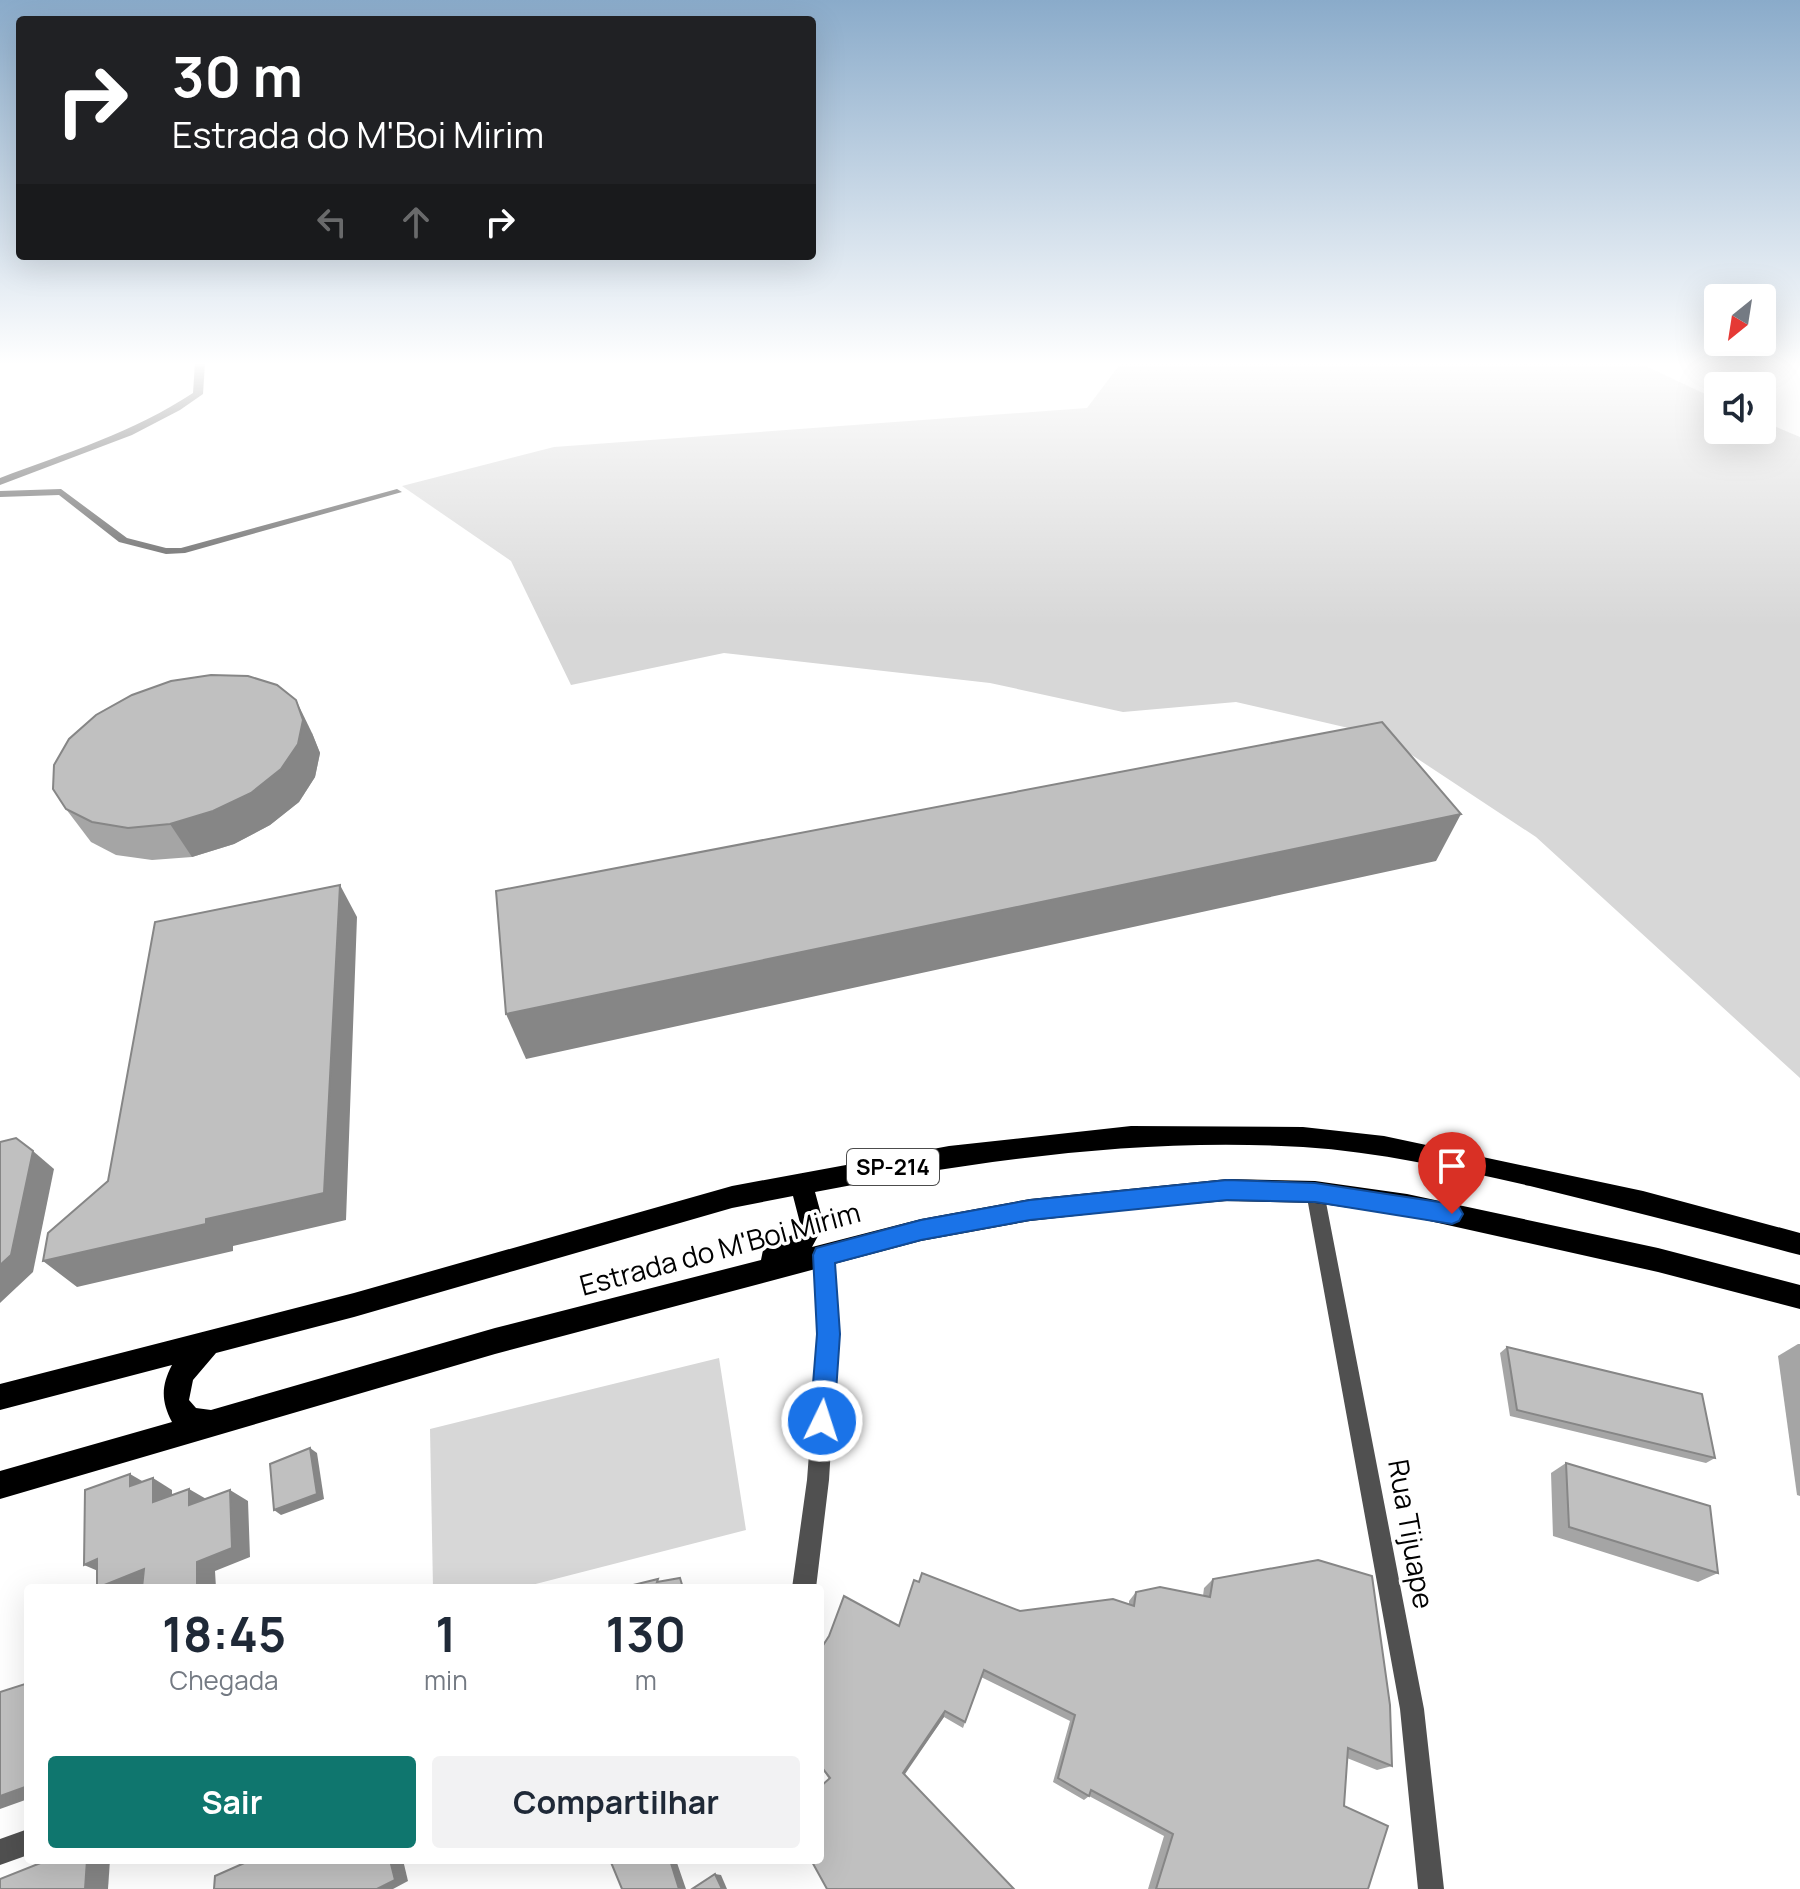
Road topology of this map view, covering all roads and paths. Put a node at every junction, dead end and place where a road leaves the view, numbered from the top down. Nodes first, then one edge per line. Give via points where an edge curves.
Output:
1 (77, 451) edge
2 (0, 482) edge
3 (397, 492) dead end
4 (0, 494) edge
5 (802, 1185) junction
6 (1315, 1192) junction
7 (1800, 1244) edge
8 (824, 1255) junction
9 (713, 1284) junction
10 (1800, 1297) edge
11 (210, 1343) junction
12 (0, 1397) edge
13 (215, 1422) junction
14 (0, 1485) edge
15 (805, 1584) edge
16 (24, 1843) edge
17 (0, 1852) edge
18 (1431, 1889) edge

1 - 2 street
3 - 4 street via 206,545 166,551 123,540 61,492
5 - 7 main road, Estrada do M'Boi Mirim / SP-214 via 949,1156 1116,1137 1303,1137 1474,1163
5 - 9 main road via 813,1217 801,1243
5 - 11 main road, Estrada do M'Boi Mirim / SP-214 via 732,1197
6 - 8 main road, Estrada do M'Boi Mirim via 1227,1190 1030,1210
6 - 10 main road, Estrada do M'Boi Mirim via 1423,1207
6 - 18 street, Rua Tijuape via 1412,1709
8 - 9 main road, Estrada do M'Boi Mirim
8 - 15 street via 828,1334
9 - 13 main road, Estrada do M'Boi Mirim
11 - 12 main road, Estrada do M'Boi Mirim / SP-214
11 - 13 main road via 181,1370 176,1404 189,1420
13 - 14 main road, Estrada do M'Boi Mirim
16 - 17 street

